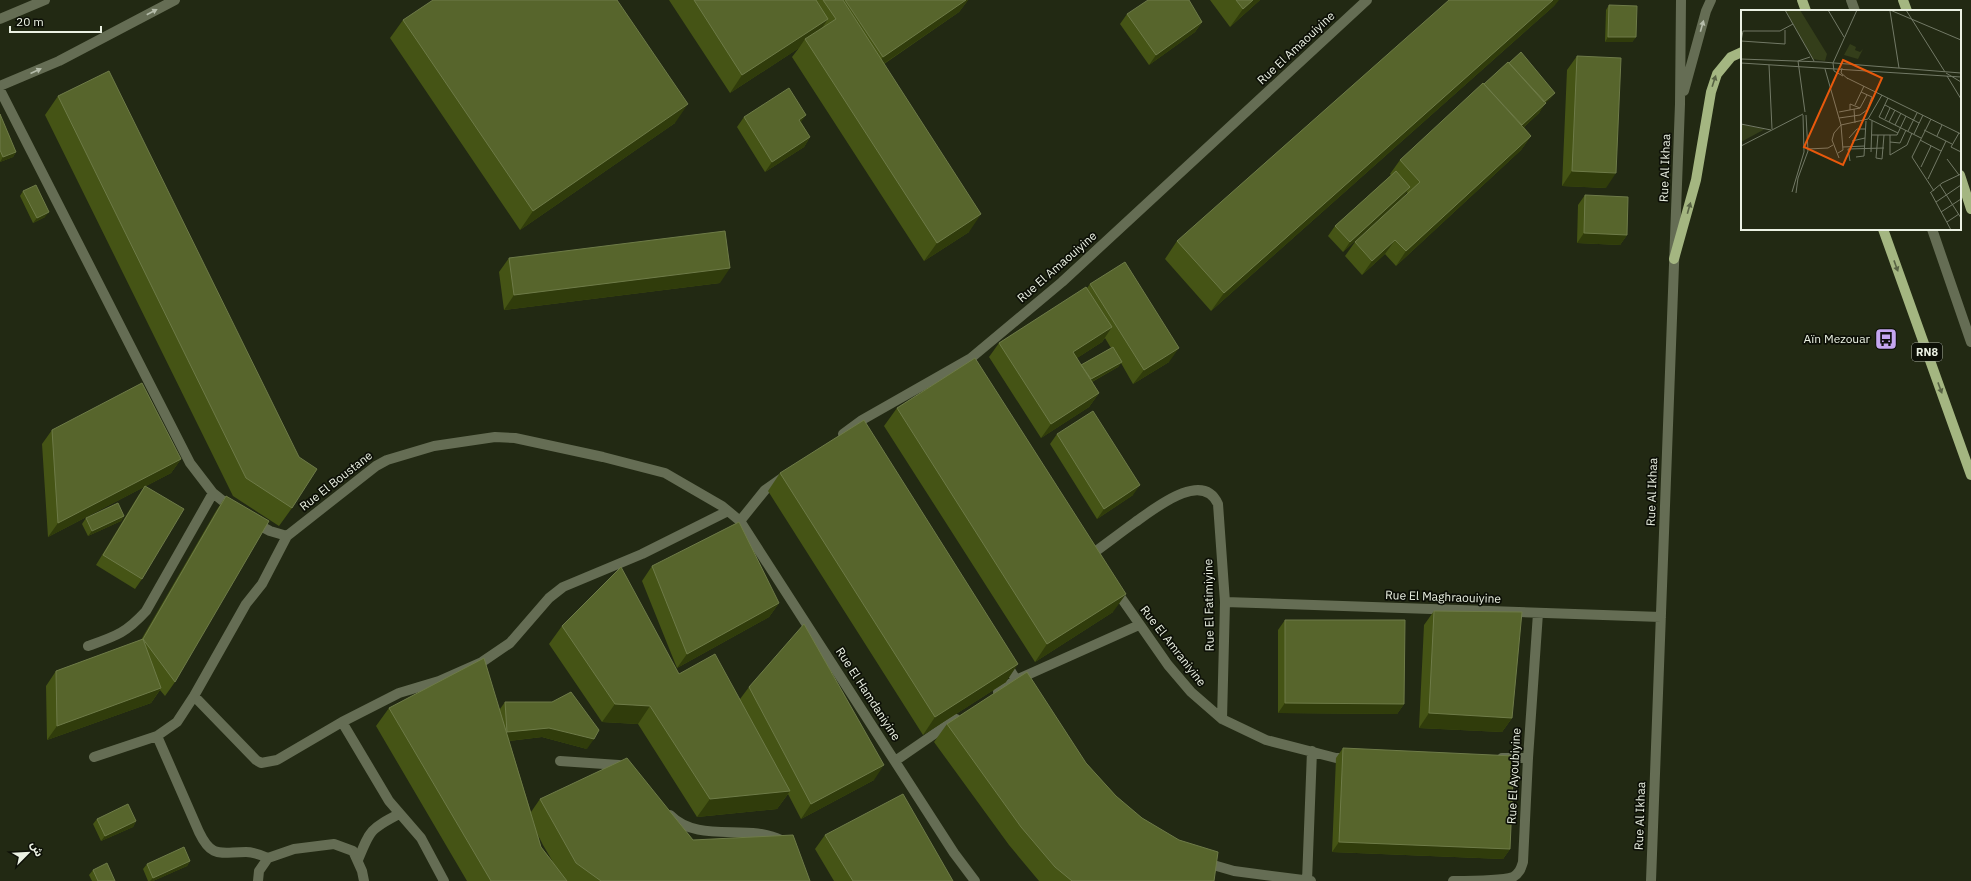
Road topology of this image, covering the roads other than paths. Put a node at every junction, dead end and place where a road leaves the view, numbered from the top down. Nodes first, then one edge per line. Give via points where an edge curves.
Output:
1 (45, 0) edge
2 (174, 0) edge
3 (1367, 0) edge
4 (1681, 0) edge
5 (1711, 0) edge
6 (1802, 0) edge
7 (1851, 0) edge
8 (1903, 0) edge
9 (1806, 10) edge
10 (1855, 10) edge
11 (1906, 10) edge
12 (0, 19) edge
13 (1741, 52) edge
14 (0, 86) edge
15 (0, 90) edge
16 (1680, 104) junction
17 (1961, 178) edge
18 (1971, 209) edge
19 (1883, 230) edge
20 (1932, 230) edge
21 (1674, 259) junction
22 (1971, 342) edge
23 (836, 439) edge
24 (791, 472) edge
25 (1971, 475) edge
26 (213, 493) junction
27 (728, 511) junction
28 (740, 521) junction
29 (287, 536) junction
30 (1092, 554) edge
31 (1109, 580) edge
32 (1225, 602) junction
33 (1538, 613) junction
34 (1661, 617) junction
35 (1139, 625) junction
36 (88, 646) dead end
37 (999, 652) edge
38 (1016, 680) junction
39 (194, 696) junction
40 (990, 697) edge
41 (1028, 699) edge
42 (965, 714) edge
43 (1222, 719) junction
44 (342, 722) junction
45 (157, 736) junction
46 (1312, 751) junction
47 (94, 757) dead end
48 (1360, 758) edge
49 (1488, 758) edge
50 (1528, 758) junction
51 (560, 761) dead end
52 (895, 761) junction
53 (634, 773) edge
54 (664, 808) edge
55 (399, 814) junction
56 (790, 849) edge
57 (268, 858) junction
58 (1190, 858) edge
59 (358, 860) junction
60 (258, 881) edge
61 (364, 881) edge
62 (444, 881) edge
63 (975, 881) edge
64 (1307, 881) edge
65 (1311, 881) edge
66 (1453, 881) edge
67 (1651, 881) edge

1 - 12 street
14 -> 2 street via 58,61
3 - 23 street, Rue El Amaouiyine via 973,362
4 - 16 street, Rue Al Ikhaa
16 -> 5 street, Rue Al Ikhaa
6 - 9 main road
7 - 10 street
8 - 11 main road
21 -> 13 main road via 1696,180 1716,74 1731,57
15 - 26 street via 190,463
16 - 21 street, Rue Al Ikhaa
17 - 18 main road
19 -> 25 main road, RN8
20 - 22 street
21 - 34 street, Rue Al Ikhaa
24 - 28 street via 765,490
26 - 29 street via 242,516 270,531
26 - 36 street via 146,611 131,628
27 - 28 street, Rue El Boustane
27 - 29 street, Rue El Boustane via 665,473 538,442 495,437 434,446 381,462
27 - 44 street via 642,554 563,587 549,598 510,643 482,662 439,681 399,693
28 - 52 street, Rue El Hamdaniyine
29 - 39 street, Rue El Boustane via 262,584 246,604
30 - 32 street, Rue El Fatimiyine via 1169,499 1188,492 1210,493 1218,504
31 - 35 street, Rue El Amraniyine
32 - 33 street, Rue El Maghraouiyine
32 - 43 street, Rue El Fatimiyine
33 - 34 street, Rue El Maghraouiyine
33 - 50 street, Rue El Ayoubiyine
34 - 67 street, Rue Al Ikhaa
35 - 38 street
35 - 43 street, Rue El Amraniyine via 1191,692
37 - 38 street
38 - 40 street
38 - 41 street
39 - 44 street via 261,763 277,760
39 - 45 street, Rue El Boustane via 177,722
42 - 52 street
43 - 46 street, Rue El Amraniyine via 1266,740
44 - 55 street
45 - 47 street, Rue El Boustane
45 - 57 street via 205,844 211,850 222,854 247,852
46 - 48 street, Rue El Amraniyine via 1336,758
46 - 64 street
49 - 50 street
50 - 66 street, Rue El Ayoubiyine via 1523,862 1520,872 1504,880
51 - 53 street via 619,765
52 - 63 street, Rue El Hamdaniyine via 954,854
54 - 56 street via 677,822 691,829 776,837 786,842
55 - 59 street via 373,829
55 - 62 street via 421,838
57 - 59 street via 294,849 334,844 353,851
57 - 60 street via 259,871
58 - 64 street via 1234,871
59 - 61 street
64 - 65 street

